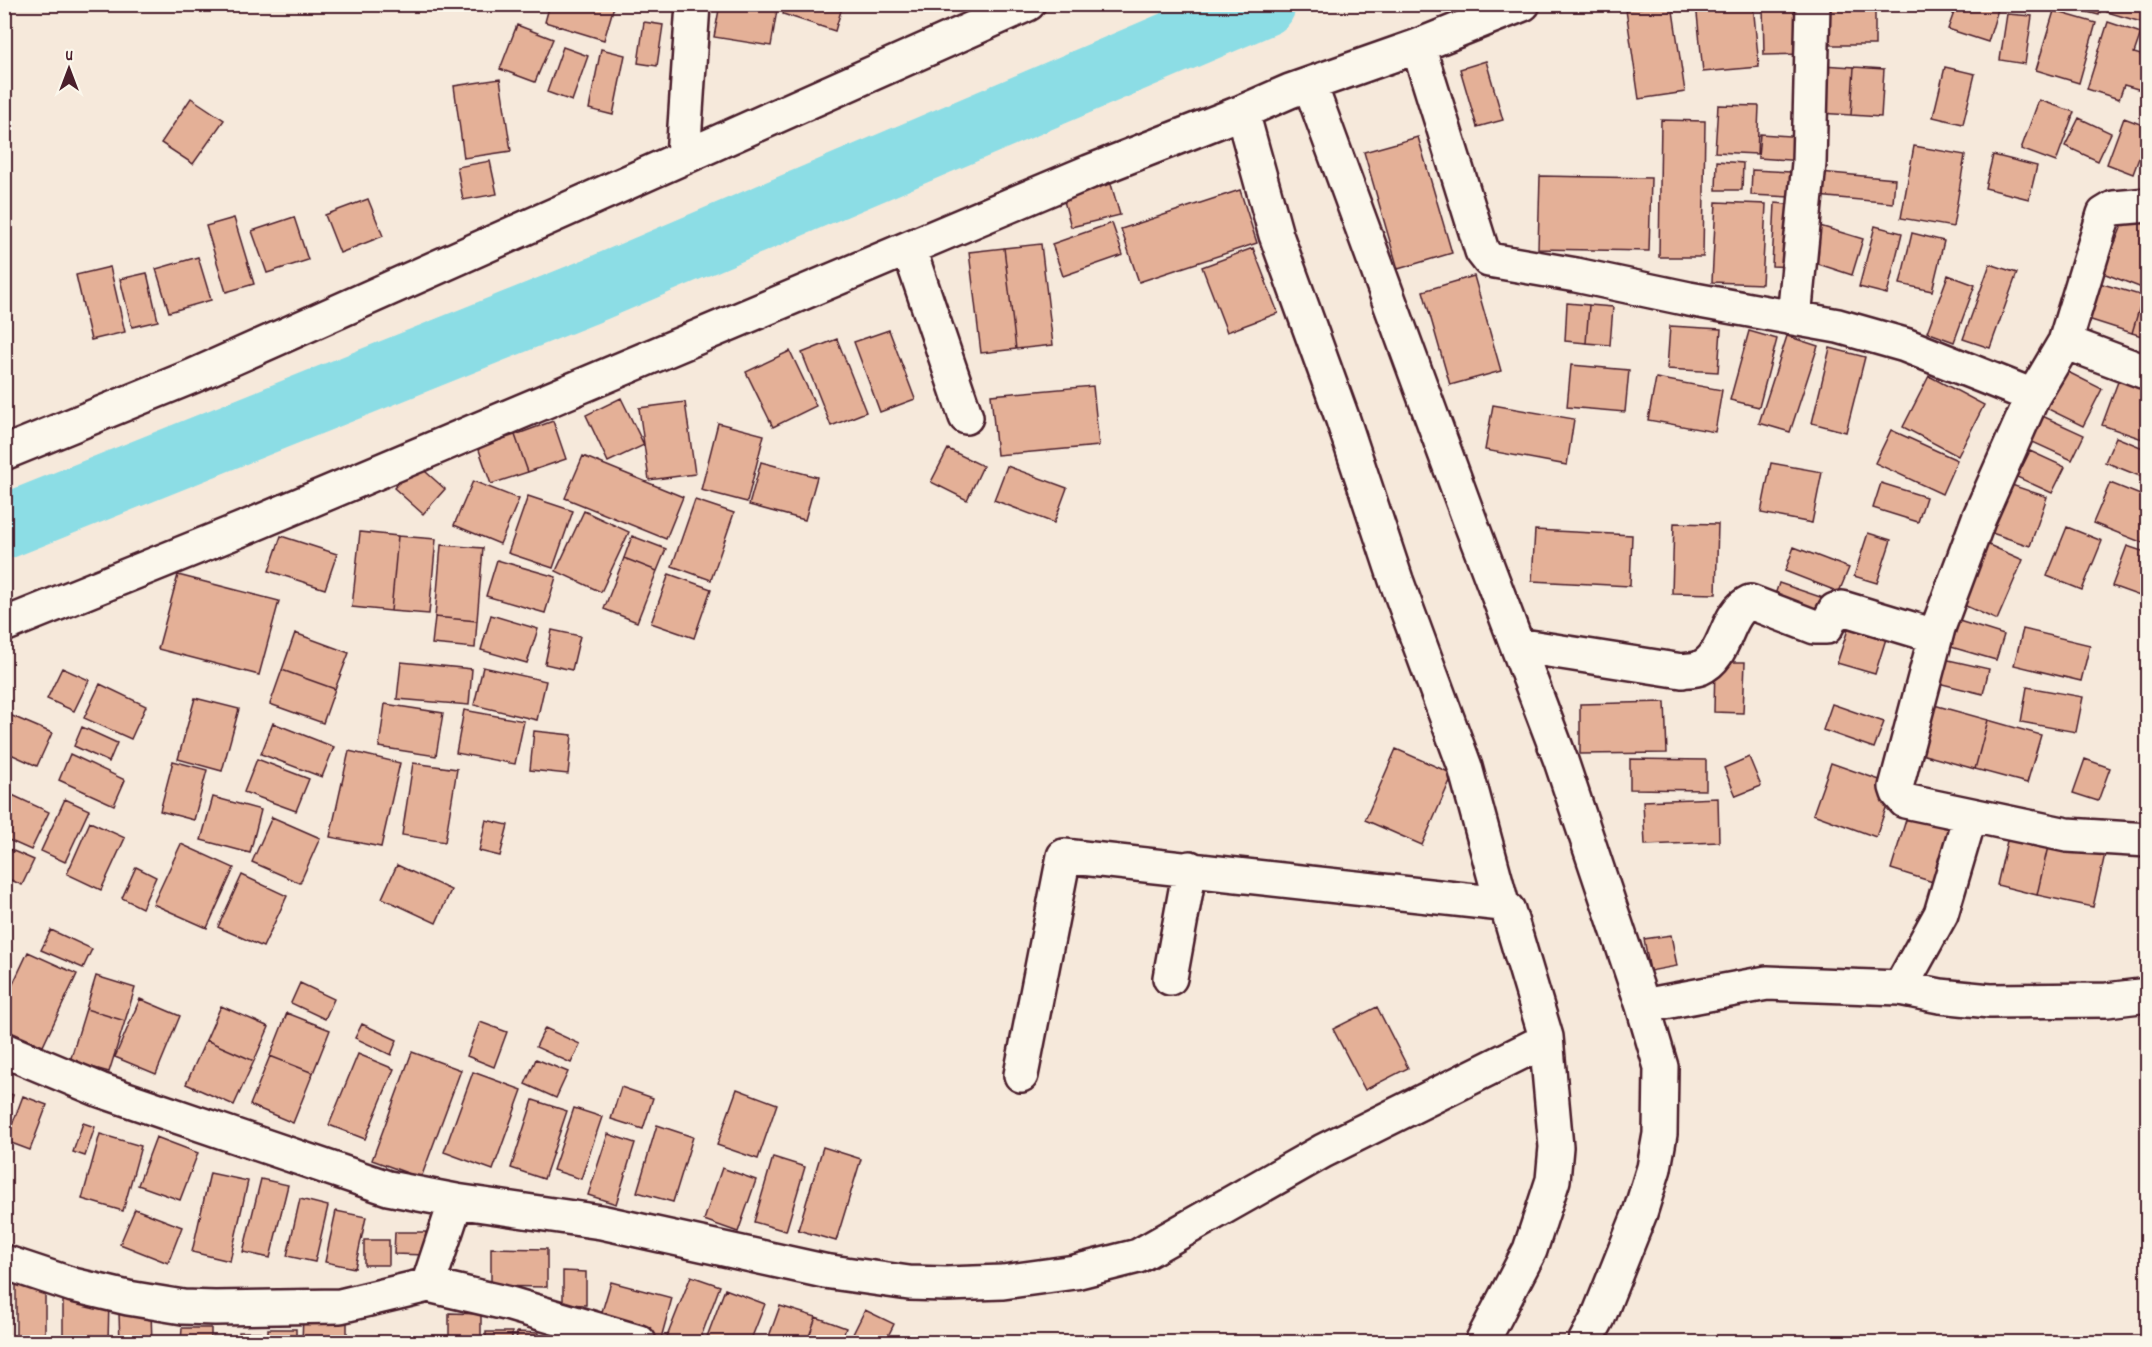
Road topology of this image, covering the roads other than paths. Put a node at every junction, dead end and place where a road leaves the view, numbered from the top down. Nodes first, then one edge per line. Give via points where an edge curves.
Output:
1 (693, 4) edge
2 (1523, 4) edge
3 (1813, 4) edge
4 (1015, 7) edge
5 (1418, 46) junction
6 (1300, 88) junction
7 (1249, 109) junction
8 (683, 157) junction
9 (2148, 205) edge
10 (909, 249) junction
11 (1794, 318) junction
12 (2065, 342) junction
13 (2148, 373) edge
14 (2033, 396) junction
15 (966, 417) dead end
16 (4, 453) edge
17 (4, 625) edge
18 (1935, 636) junction
19 (1517, 645) junction
20 (1970, 816) junction
21 (2148, 840) edge
22 (1190, 868) junction
23 (1503, 904) junction
24 (1170, 978) dead end
25 (1900, 988) junction
26 (2148, 995) edge
27 (1643, 1006) junction
28 (1546, 1036) junction
29 (4, 1050) edge
30 (1021, 1075) dead end
31 (456, 1201) junction
32 (4, 1262) edge
33 (428, 1285) junction
34 (639, 1342) edge
35 (1482, 1342) edge
36 (1585, 1342) edge

1 - 8 street
2 - 5 street
3 - 11 street via 1809,163
4 - 8 street
5 - 6 street
5 - 11 street via 1489,260
6 - 7 street
6 - 19 street
7 - 10 street
7 - 23 street via 1276,235 1465,767
8 - 16 street via 193,376
9 - 12 street via 2114,208 2104,214
10 - 15 street
10 - 17 street
11 - 14 street via 1905,345
12 - 13 street
12 - 14 street
14 - 18 street via 1979,518
18 - 19 street via 1842,608 1834,610 1826,627 1815,627 1750,602 1736,614 1715,657 1700,668 1682,671
18 - 20 street via 1896,787 1905,801
19 - 27 street via 1561,761
20 - 21 street via 2067,835
20 - 25 street via 1941,914
22 - 23 street
22 - 24 street
22 - 30 street via 1064,856
23 - 28 street
25 - 26 street via 1990,1001 2107,1000
25 - 27 street via 1767,983
27 - 36 street via 1661,1067 1658,1145 1640,1213
28 - 31 street via 1538,1044 1323,1151 1137,1256 1075,1272 1003,1282 909,1283 824,1271 601,1222
28 - 35 street via 1556,1147 1553,1180 1530,1250
29 - 31 street via 100,1090 311,1163 388,1188
31 - 33 street
32 - 33 street via 73,1285 183,1307 340,1306
33 - 34 street via 510,1304

